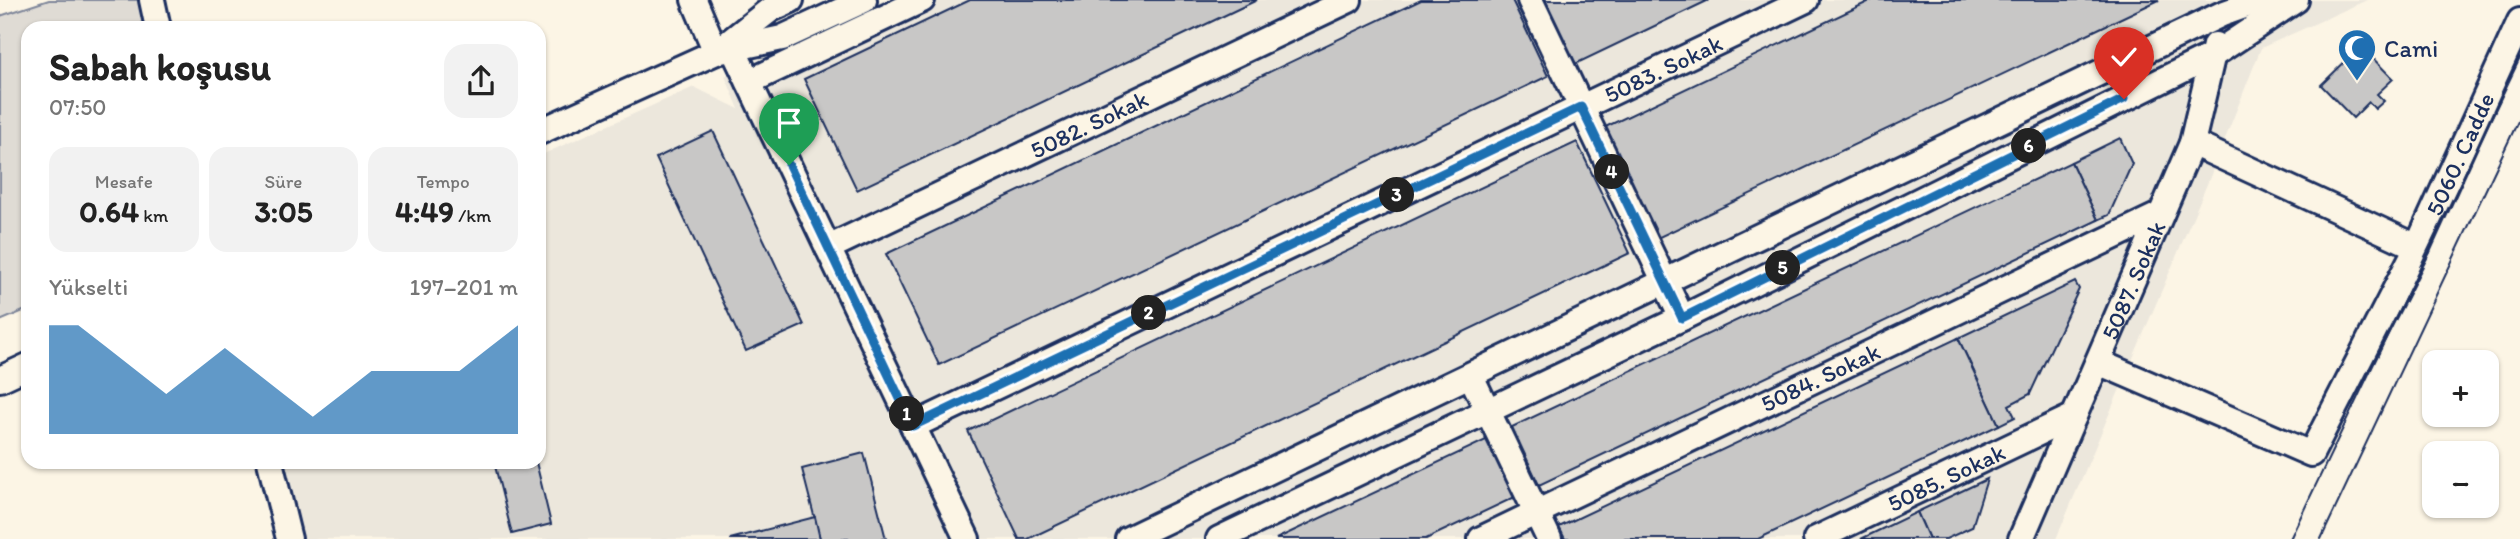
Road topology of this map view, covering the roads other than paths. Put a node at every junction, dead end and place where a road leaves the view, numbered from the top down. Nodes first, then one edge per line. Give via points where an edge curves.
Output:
1 (152, 0) edge
2 (694, 0) edge
3 (864, 0) edge
4 (922, 0) edge
5 (1349, 0) edge
6 (1530, 0) edge
7 (1806, 0) edge
8 (2260, 0) edge
9 (2296, 0) edge
10 (781, 5) edge
11 (2222, 14) junction
12 (156, 21) edge
13 (2520, 21) edge
14 (724, 51) junction
15 (2213, 55) junction
16 (749, 82) junction
17 (1581, 107) junction
18 (546, 129) edge
19 (2192, 143) junction
20 (2161, 214) junction
21 (2417, 247) junction
22 (828, 248) junction
23 (1665, 283) junction
24 (1682, 318) junction
25 (2098, 362) junction
26 (21, 369) edge
27 (1471, 376) junction
28 (0, 379) edge
29 (1488, 411) junction
30 (2074, 416) junction
31 (913, 426) junction
32 (272, 469) edge
33 (1536, 513) junction
34 (289, 539) edge
35 (967, 539) edge
36 (1128, 539) edge
37 (1219, 539) edge
38 (1481, 539) edge
39 (1549, 539) edge
40 (1816, 539) edge
41 (2021, 539) edge

1 - 12 street
2 - 14 street
3 - 14 street via 782,38
4 - 16 street
5 - 22 street, 5082. Sokak
6 - 17 street
7 - 17 street, 5083. Sokak
8 - 11 street
9 - 15 street
10 - 14 street
11 - 15 street, 5087. Sokak
11 - 23 street
13 - 21 street, 5060. Cadde
14 - 16 street
14 - 18 street
15 - 19 street, 5087. Sokak
15 - 24 street
16 - 22 street
17 - 23 street
17 - 31 street, 5083. Sokak
19 - 20 street, 5087. Sokak
19 - 21 street
20 - 25 street, 5087. Sokak
20 - 33 street, 5084. Sokak
21 - 25 street, 5060. Cadde via 2311,454
22 - 31 street
23 - 24 street
23 - 27 street
24 - 29 street
25 - 30 street, 5087. Sokak
26 - 28 street
27 - 29 street
27 - 36 street
29 - 33 street
29 - 37 street
30 - 40 street, 5085. Sokak
30 - 41 street, 5087. Sokak
31 - 35 street
32 - 34 street
33 - 38 street, 5084. Sokak
33 - 39 street

